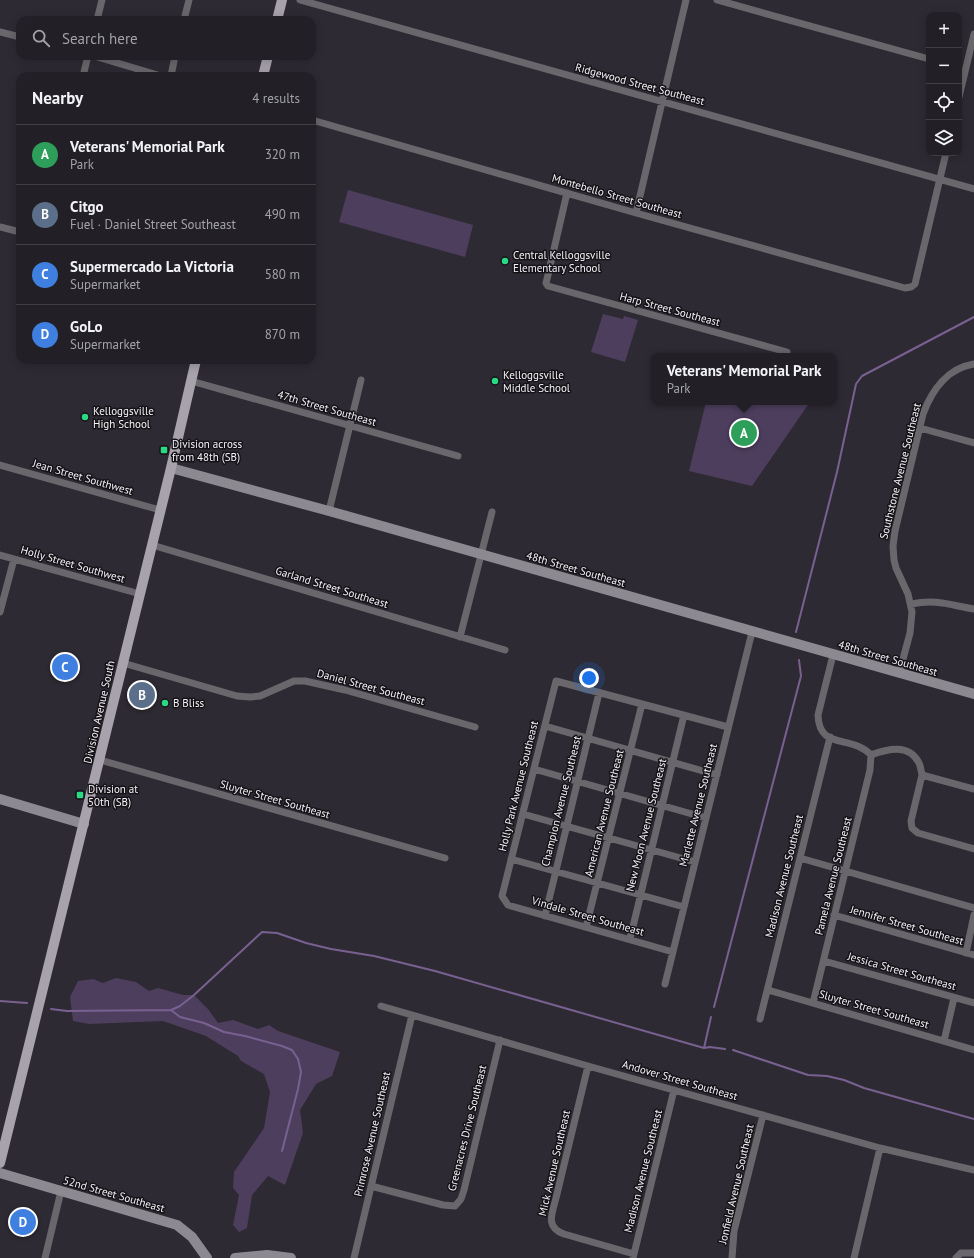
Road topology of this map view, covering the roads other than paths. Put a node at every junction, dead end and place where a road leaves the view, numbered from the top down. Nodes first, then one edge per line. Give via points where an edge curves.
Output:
1 (102, 0) edge
2 (189, 0) edge
3 (282, 0) edge
4 (300, 0) edge
5 (686, 0) edge
6 (717, 0) edge
7 (98, 16) edge
8 (185, 16) edge
9 (278, 16) edge
10 (0, 32) edge
11 (974, 34) edge
12 (16, 36) edge
13 (926, 58) edge
14 (87, 60) edge
15 (107, 60) edge
16 (174, 60) edge
17 (267, 60) edge
18 (962, 68) edge
19 (84, 72) edge
20 (148, 72) edge
21 (171, 72) edge
22 (264, 72) edge
23 (662, 101) junction
24 (316, 121) edge
25 (945, 156) edge
26 (940, 180) junction
27 (974, 189) edge
28 (567, 193) junction
29 (636, 213) junction
30 (0, 226) edge
31 (16, 231) edge
32 (787, 352) dead end
33 (195, 364) edge
34 (974, 364) edge
35 (361, 380) dead end
36 (191, 381) junction
37 (350, 426) junction
38 (920, 428) junction
39 (974, 443) edge
40 (458, 456) dead end
41 (0, 465) edge
42 (171, 468) junction
43 (160, 510) junction
44 (329, 511) junction
45 (492, 512) dead end
46 (152, 545) junction
47 (0, 555) edge
48 (480, 555) junction
49 (14, 559) junction
50 (140, 594) junction
51 (911, 604) junction
52 (974, 609) edge
53 (0, 612) edge
54 (752, 632) junction
55 (460, 637) junction
56 (506, 650) dead end
57 (834, 655) junction
58 (123, 663) junction
59 (899, 674) junction
60 (599, 693) junction
61 (974, 694) edge
62 (642, 704) junction
63 (684, 716) junction
64 (545, 726) junction
65 (475, 727) dead end
66 (728, 727) junction
67 (830, 737) junction
68 (588, 738) junction
69 (631, 750) junction
70 (871, 755) junction
71 (100, 760) junction
72 (673, 762) junction
73 (534, 769) junction
74 (717, 775) junction
75 (922, 775) junction
76 (577, 782) junction
77 (974, 789) edge
78 (620, 794) junction
79 (0, 799) edge
80 (662, 806) junction
81 (523, 814) junction
82 (706, 818) junction
83 (84, 824) junction
84 (566, 826) junction
85 (609, 838) junction
86 (652, 850) junction
87 (974, 850) edge
88 (445, 858) dead end
89 (511, 858) junction
90 (800, 858) junction
91 (695, 862) junction
92 (845, 870) junction
93 (556, 871) junction
94 (598, 883) junction
95 (641, 895) junction
96 (502, 896) joint
97 (684, 907) junction
98 (974, 908) edge
99 (834, 915) junction
100 (974, 915) edge
101 (545, 916) junction
102 (586, 927) junction
103 (630, 939) junction
104 (673, 952) junction
105 (966, 953) junction
106 (974, 955) edge
107 (824, 961) junction
108 (665, 984) dead end
109 (768, 990) junction
110 (954, 998) junction
111 (813, 1003) junction
112 (974, 1003) edge
113 (381, 1006) dead end
114 (412, 1015) junction
115 (760, 1019) dead end
116 (500, 1040) junction
117 (944, 1041) junction
118 (974, 1050) edge
119 (588, 1066) junction
120 (674, 1090) junction
121 (763, 1115) junction
122 (880, 1148) junction
123 (0, 1163) edge
124 (974, 1170) edge
125 (0, 1173) edge
126 (372, 1186) junction
127 (61, 1191) junction
128 (974, 1253) edge
129 (633, 1256) edge
130 (45, 1258) edge
131 (207, 1258) edge
132 (235, 1258) edge
133 (291, 1258) edge
134 (354, 1258) edge
135 (732, 1258) edge
136 (854, 1258) edge
137 (956, 1258) edge

1 - 7 street
2 - 8 street
3 - 9 main road
4 - 23 street, Ridgewood Street Southeast
5 - 23 street
6 - 13 street
10 - 12 street
11 - 18 street
14 - 19 street
15 - 20 street
16 - 21 street
17 - 22 main road
23 - 26 street, Ridgewood Street Southeast
23 - 29 street
24 - 28 street, Montebello Street Southeast
25 - 26 street
26 - 27 street, Ridgewood Street Southeast
26 - 29 street, Montebello Street Southeast via 915,284 905,288
28 - 29 street, Montebello Street Southeast
28 - 32 street, Harp Street Southeast via 547,285
30 - 31 street
33 - 36 main road, Division Avenue South
34 - 38 street, Southstone Avenue Southeast via 950,374 937,386 927,404
35 - 37 street
36 - 37 street, 47th Street Southeast
36 - 42 main road, Division Avenue South
37 - 40 street, 47th Street Southeast
37 - 44 street
38 - 39 street
38 - 51 street, Southstone Avenue Southeast via 893,546 896,568
41 - 43 street, Jean Street Southwest
42 - 43 main road, Division Avenue South
42 - 44 street, 48th Street Southeast
43 - 46 main road, Division Avenue South
44 - 48 street, 48th Street Southeast
45 - 48 street
46 - 50 main road, Division Avenue South
46 - 55 street, Garland Street Southeast
47 - 49 street, Holly Street Southwest
48 - 54 street, 48th Street Southeast
48 - 55 street
49 - 50 street, Holly Street Southwest
49 - 53 street
50 - 58 main road, Division Avenue South
51 - 52 street via 928,601
51 - 59 street, Southstone Avenue Southeast via 911,626
54 - 57 street, 48th Street Southeast
54 - 66 street, Marlette Avenue Southeast
55 - 56 street, Garland Street Southeast
57 - 59 street, 48th Street Southeast
57 - 67 street via 818,715 820,729
58 - 65 street, Daniel Street Southeast via 237,696 260,696 294,681 305,681
58 - 71 main road, Division Avenue South
59 - 61 street, 48th Street Southeast
60 - 62 street
60 - 64 street, Holly Park Avenue Southeast via 556,681
60 - 68 street, Champion Avenue Southeast
62 - 63 street
62 - 69 street, American Avenue Southeast
63 - 66 street
63 - 72 street, New Moon Avenue Southeast
64 - 68 street
64 - 73 street, Holly Park Avenue Southeast
66 - 74 street, Marlette Avenue Southeast
67 - 70 street via 861,747
67 - 90 street, Madison Avenue Southeast
68 - 69 street
68 - 76 street, Champion Avenue Southeast
69 - 72 street
69 - 78 street, American Avenue Southeast
70 - 75 street via 894,748 903,750 919,762
70 - 92 street, Pamela Avenue Southeast via 870,770
71 - 83 main road, Division Avenue South
71 - 88 street, Sluyter Street Southeast
72 - 74 street
72 - 80 street, New Moon Avenue Southeast
73 - 76 street
73 - 81 street, Holly Park Avenue Southeast
74 - 82 street, Marlette Avenue Southeast
75 - 77 street
75 - 87 street via 911,821 912,828 918,833
76 - 78 street
76 - 84 street, Champion Avenue Southeast
78 - 80 street
78 - 85 street, American Avenue Southeast
79 - 83 street
80 - 82 street
80 - 86 street, New Moon Avenue Southeast
81 - 84 street
81 - 89 street, Holly Park Avenue Southeast
82 - 91 street, Marlette Avenue Southeast
83 - 123 main road, Division Avenue South
84 - 85 street
84 - 93 street, Champion Avenue Southeast
85 - 86 street
85 - 94 street, American Avenue Southeast
86 - 91 street
86 - 95 street, New Moon Avenue Southeast
89 - 93 street
89 - 96 street, Holly Park Avenue Southeast
90 - 92 street
90 - 109 street, Madison Avenue Southeast
91 - 97 street, Marlette Avenue Southeast
92 - 98 street
92 - 99 street, Pamela Avenue Southeast
93 - 94 street
93 - 101 street, Champion Avenue Southeast
94 - 95 street
94 - 102 street, American Avenue Southeast
95 - 97 street
95 - 103 street, New Moon Avenue Southeast
96 - 101 street, Vindale Street Southeast via 508,905
97 - 104 street, Marlette Avenue Southeast
99 - 105 street, Jennifer Street Southeast
99 - 107 street, Pamela Avenue Southeast
100 - 105 street
101 - 102 street, Vindale Street Southeast
102 - 103 street, Vindale Street Southeast
103 - 104 street, Vindale Street Southeast
104 - 108 street, Marlette Avenue Southeast
105 - 106 street, Jennifer Street Southeast
107 - 110 street, Jessica Street Southeast
107 - 111 street, Pamela Avenue Southeast
109 - 111 street, Sluyter Street Southeast
109 - 115 street, Madison Avenue Southeast
110 - 112 street, Jessica Street Southeast
110 - 117 street
111 - 117 street, Sluyter Street Southeast
113 - 114 street, Andover Street Southeast
114 - 116 street, Andover Street Southeast
114 - 126 street, Primrose Avenue Southeast
116 - 119 street, Andover Street Southeast
116 - 126 street, Greenacres Drive Southeast via 464,1190 455,1206 442,1205
117 - 118 street, Sluyter Street Southeast
119 - 120 street, Andover Street Southeast
119 - 129 street, Mick Avenue Southeast via 551,1220 552,1226 564,1234
120 - 121 street, Andover Street Southeast
120 - 129 street, Madison Avenue Southeast
121 - 122 street, Andover Street Southeast
121 - 135 street, Jonfield Avenue Southeast via 734,1231
122 - 124 street, Andover Street Southeast
122 - 136 street
125 - 127 street, 52nd Street Southeast
126 - 134 street, Primrose Avenue Southeast
127 - 130 street
127 - 131 street, 52nd Street Southeast via 177,1225 192,1237
128 - 137 street via 961,1253
132 - 133 street via 267,1255

